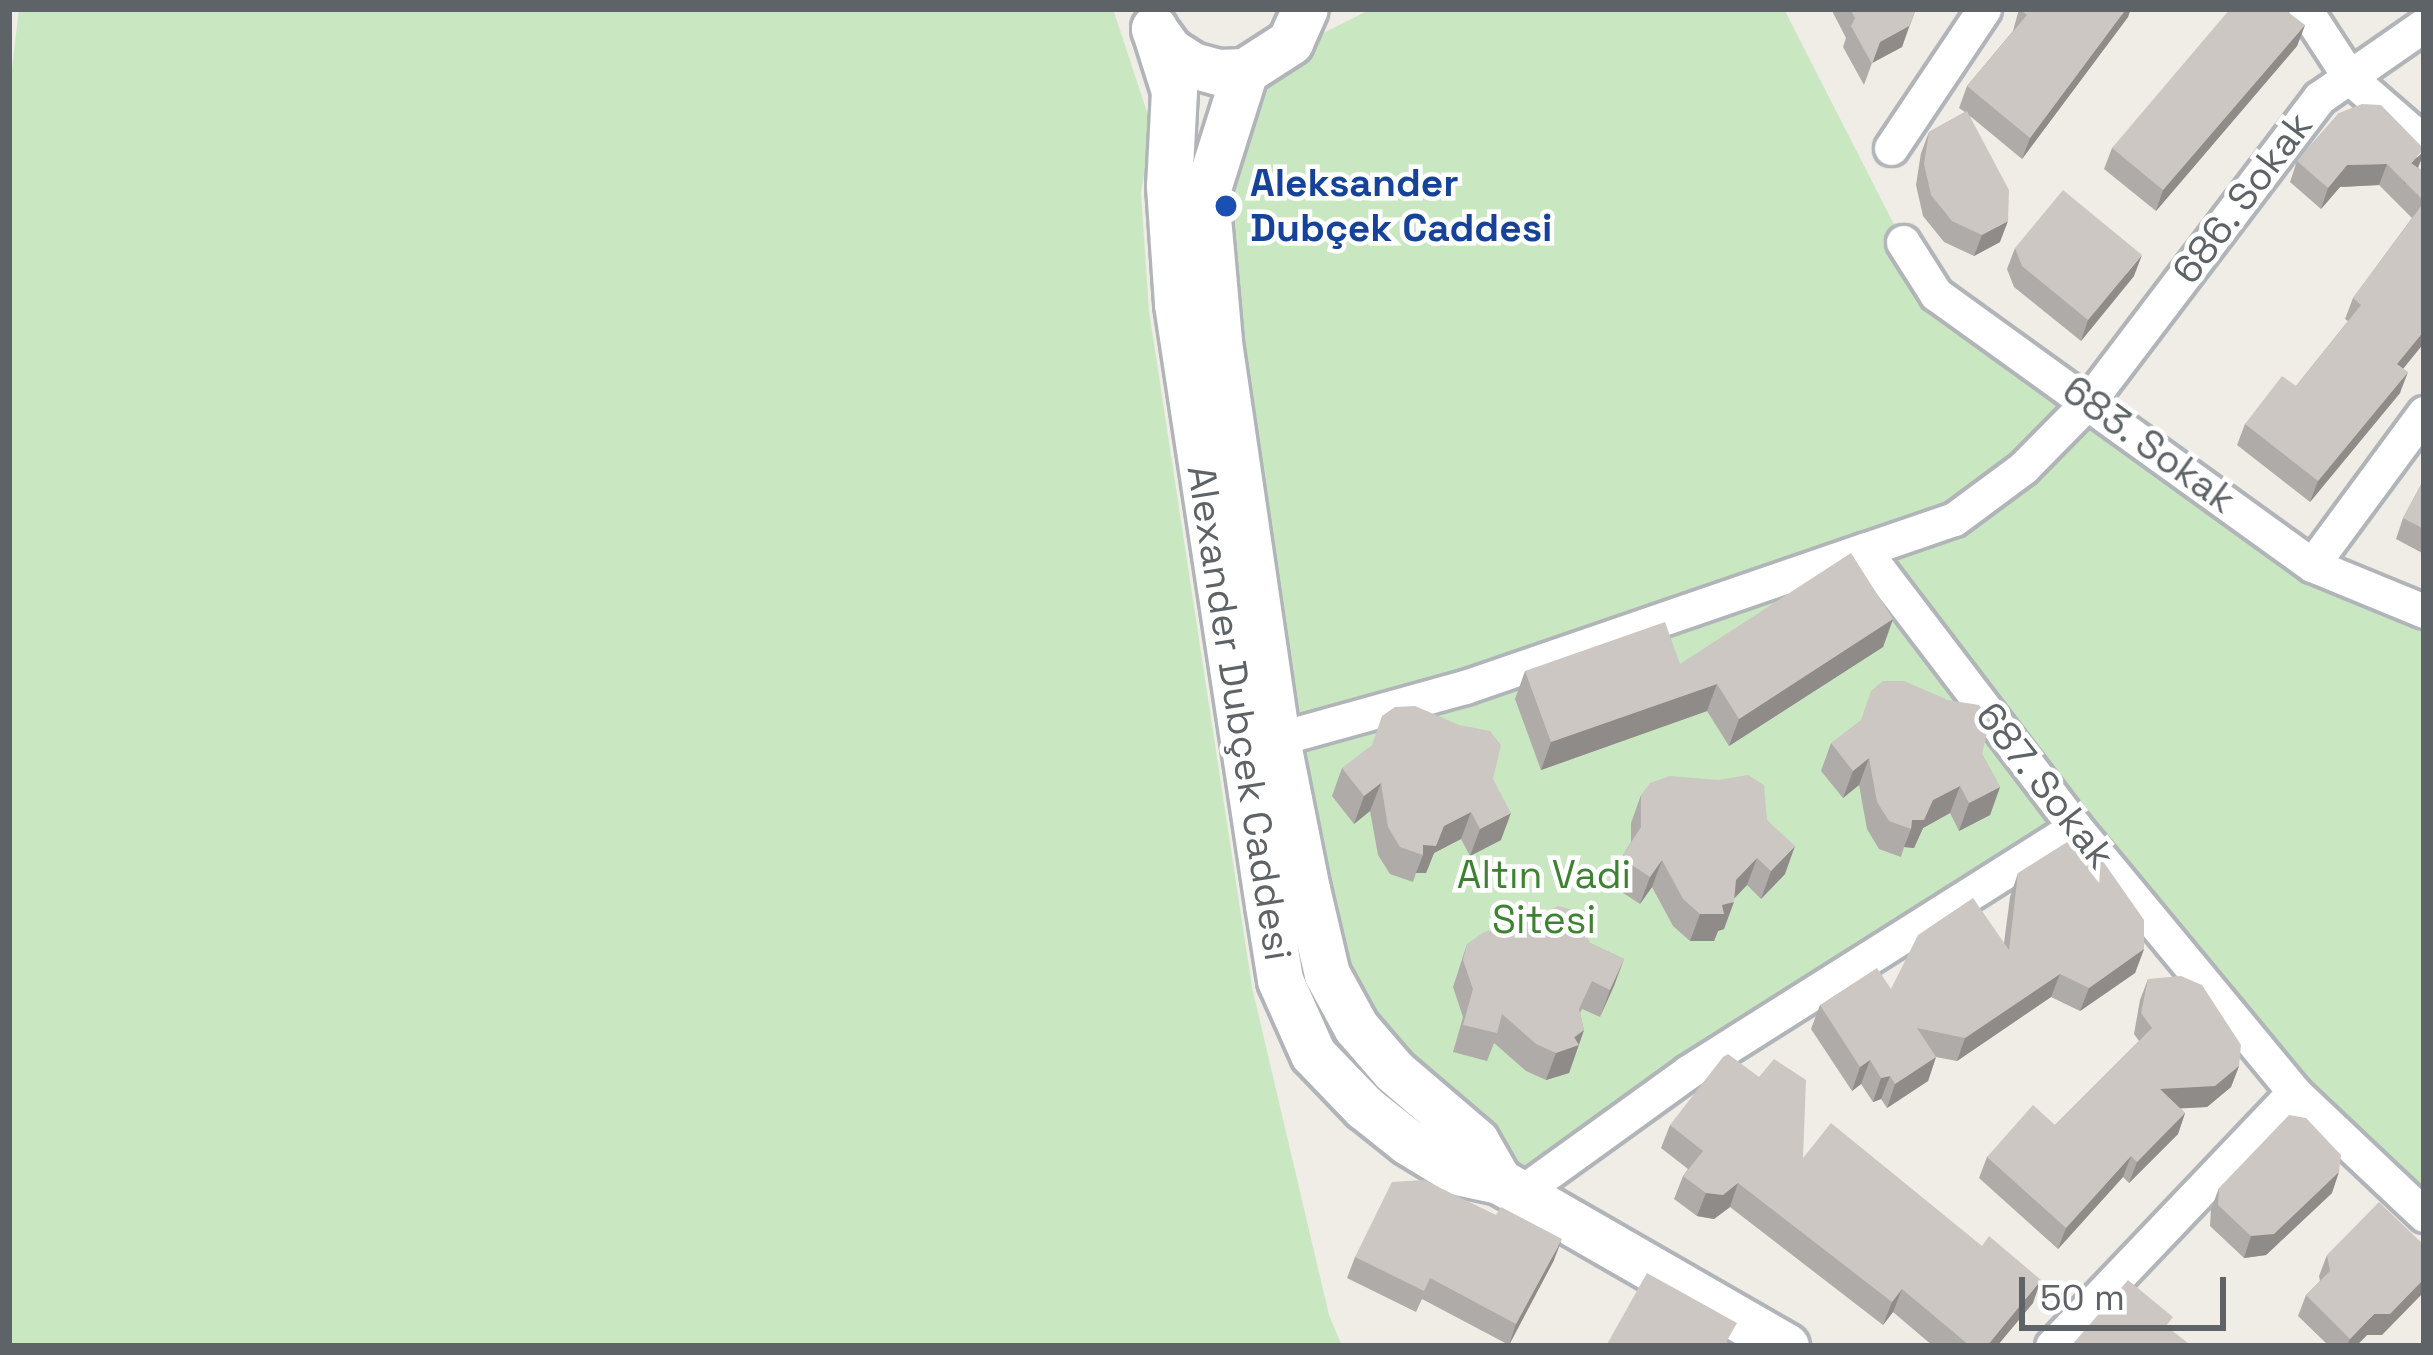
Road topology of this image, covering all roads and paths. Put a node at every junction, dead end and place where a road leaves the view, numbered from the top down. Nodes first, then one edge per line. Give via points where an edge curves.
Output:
1 (1984, 9) edge
2 (2306, 9) edge
3 (1312, 12) edge
4 (1151, 18) edge
5 (2424, 25) edge
6 (1245, 71) junction
7 (2350, 78) junction
8 (2424, 142) edge
9 (1891, 148) dead end
10 (1903, 242) dead end
11 (2090, 400) junction
12 (2424, 413) edge
13 (1864, 550) junction
14 (2312, 565) junction
15 (2424, 610) edge
16 (1277, 739) junction
17 (2075, 827) junction
18 (2294, 1091) junction
19 (1509, 1187) junction
20 (2424, 1216) edge
21 (1786, 1346) edge
22 (2052, 1346) edge

1 - 9 street
2 - 7 street
3 - 6 main road via 1290,42
4 - 6 main road via 1169,50 1192,65
4 - 19 main road, Alexander Dubçek Caddesi via 1174,91 1169,186 1177,304 1280,980 1313,1054 1364,1107 1457,1172
5 - 7 street, 686. Sokak
6 - 16 main road, Alexander Dubçek Caddesi via 1206,195 1219,342
7 - 8 street
7 - 11 street, 686. Sokak via 2319,98
10 - 11 street, 683. Sokak via 1936,294
11 - 13 street via 2024,468 1954,519
11 - 14 street, 683. Sokak
12 - 14 street
13 - 16 street via 1465,687
13 - 17 street, 687. Sokak
14 - 15 street, 683. Sokak
16 - 19 main road, Alexander Dubçek Caddesi via 1327,974 1356,1027 1476,1141
17 - 18 street, 687. Sokak
17 - 19 street
18 - 20 street, 687. Sokak
18 - 22 street
19 - 21 main road

